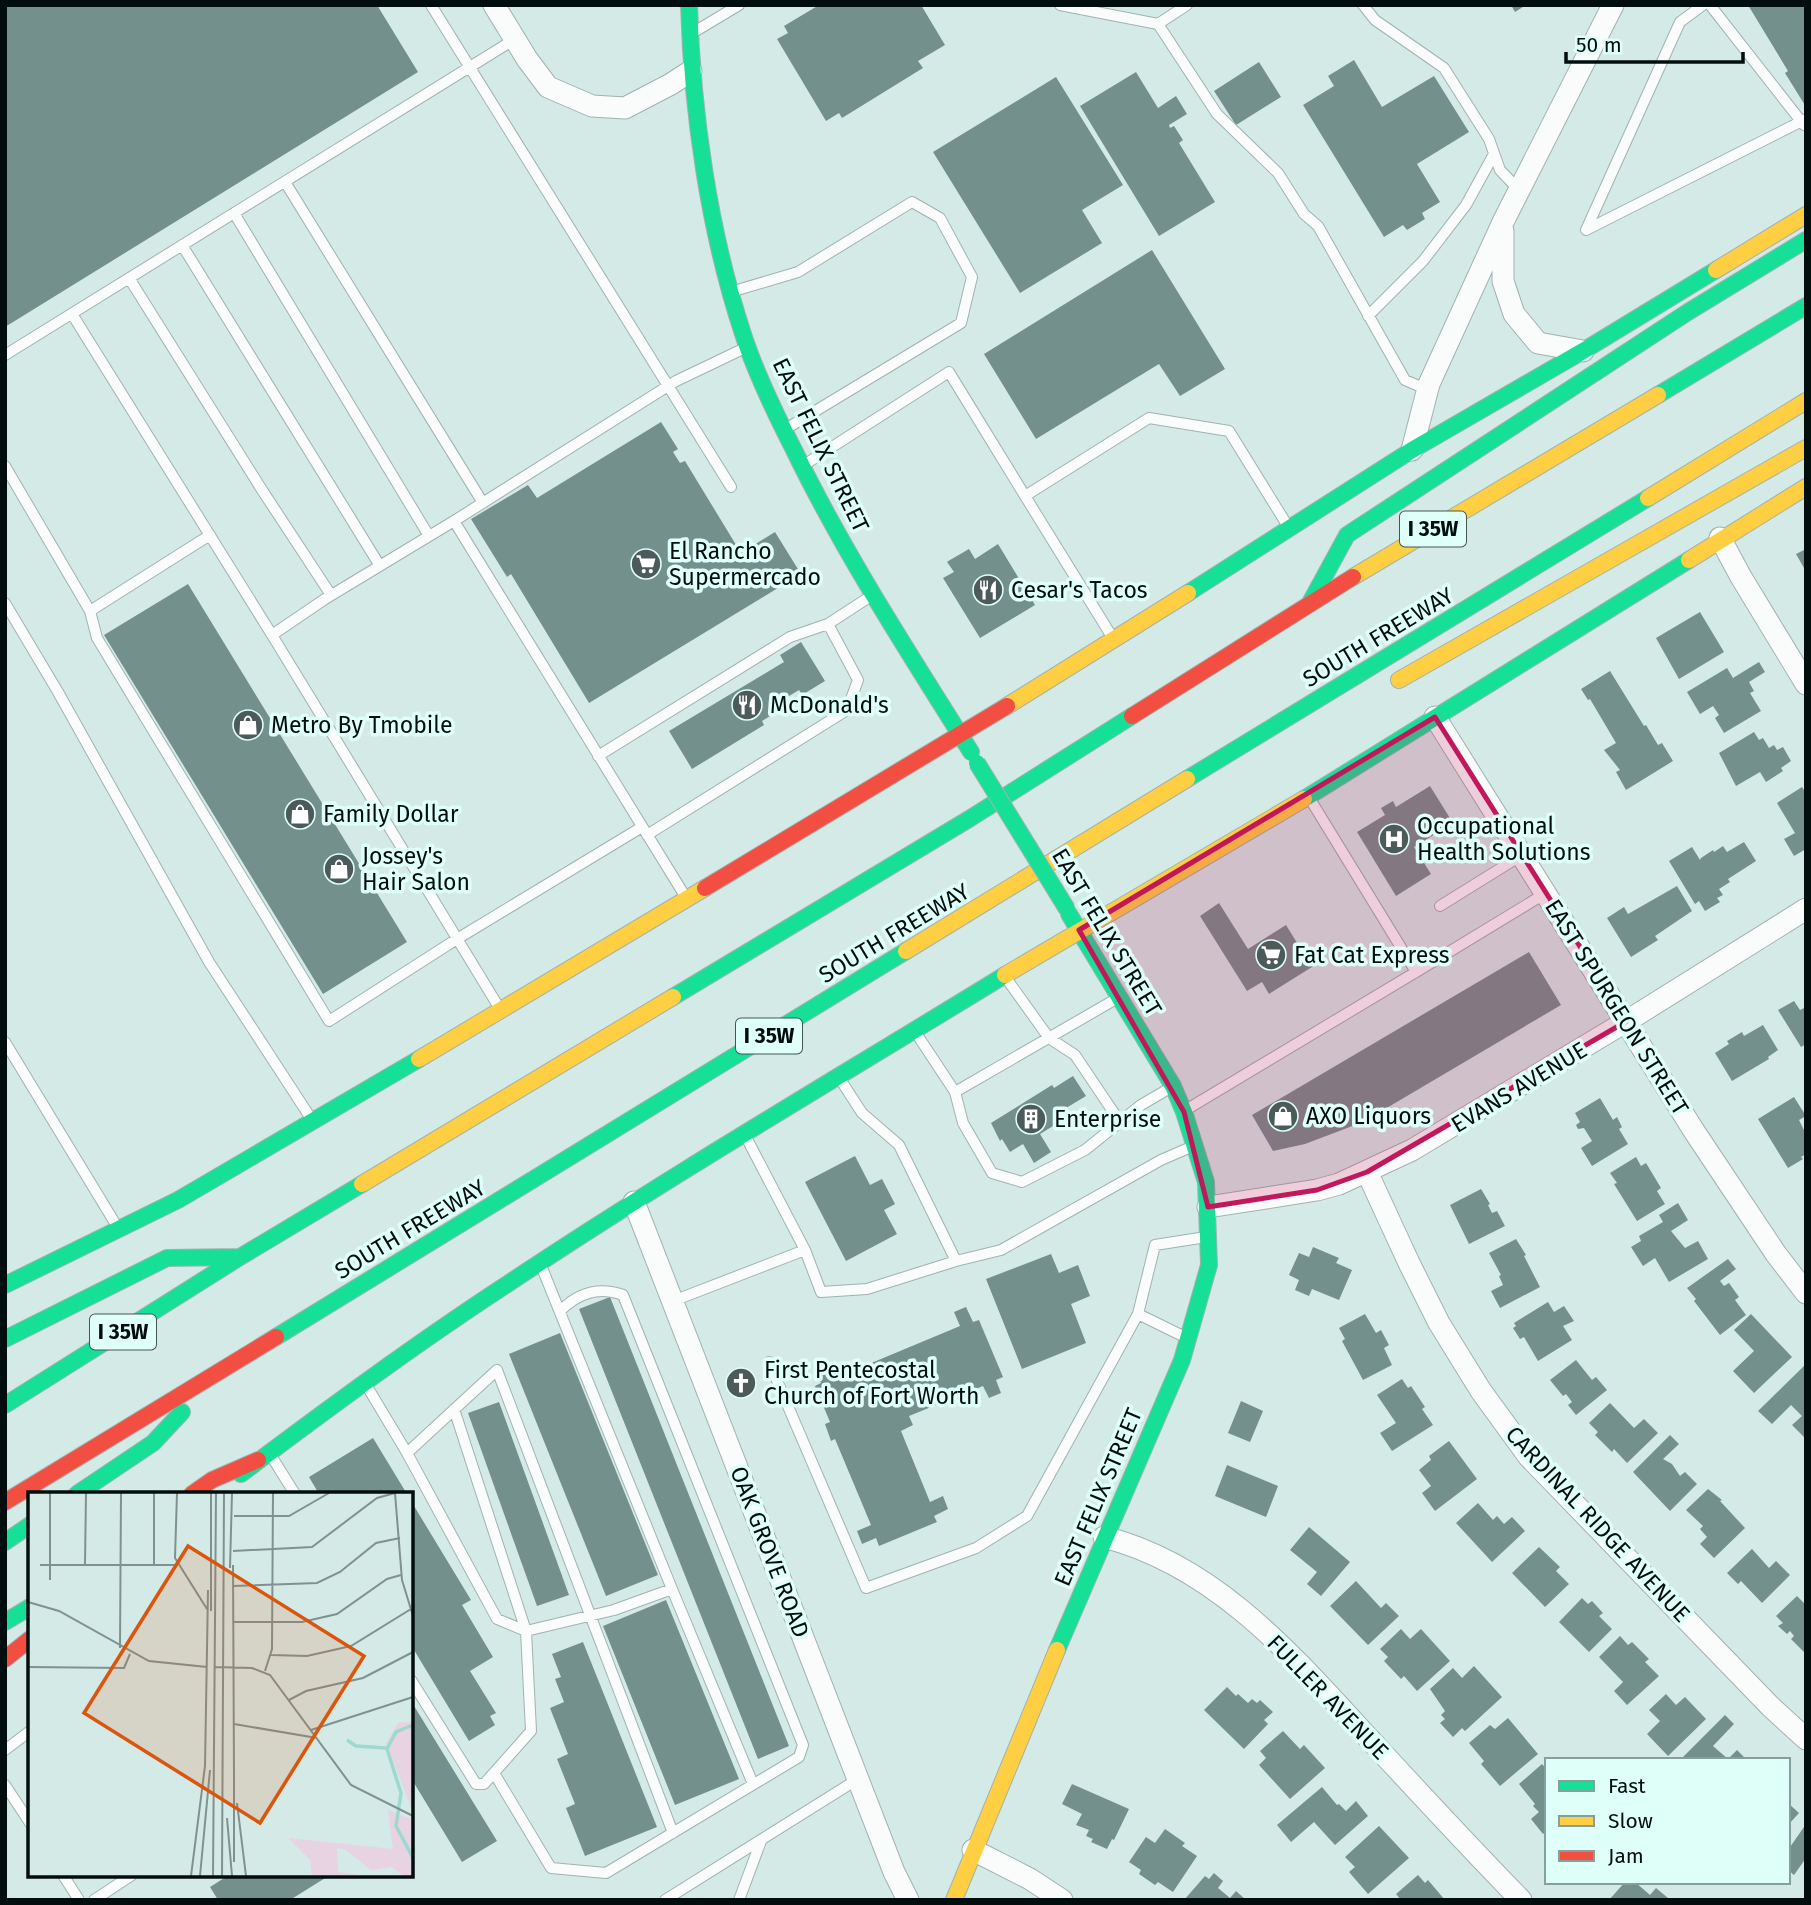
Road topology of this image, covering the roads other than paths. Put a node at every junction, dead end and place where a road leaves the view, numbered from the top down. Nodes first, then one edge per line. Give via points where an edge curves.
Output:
1 (431, 5) edge
2 (494, 5) edge
3 (689, 5) edge
4 (739, 5) edge
5 (1060, 5) edge
6 (1186, 5) edge
7 (1363, 5) edge
8 (1703, 5) edge
9 (1710, 5) edge
10 (1611, 6) edge
11 (1158, 24) junction
12 (691, 34) junction
13 (515, 39) junction
14 (470, 68) junction
15 (691, 71) junction
16 (1804, 123) edge
17 (1494, 154) junction
18 (285, 182) junction
19 (1519, 190) junction
20 (234, 213) junction
21 (1806, 215) edge
22 (1503, 222) junction
23 (1806, 240) edge
24 (182, 245) junction
25 (129, 278) junction
26 (731, 292) junction
27 (1806, 306) edge
28 (72, 314) junction
29 (1368, 316) junction
30 (748, 346) junction
31 (1583, 351) junction
32 (5, 355) edge
33 (668, 386) junction
34 (1428, 390) junction
35 (1806, 401) edge
36 (784, 430) junction
37 (1806, 448) edge
38 (1412, 450) junction
39 (5, 466) edge
40 (802, 467) junction
41 (731, 487) dead end
42 (1806, 487) edge
43 (1026, 496) junction
44 (483, 503) junction
45 (454, 521) junction
46 (1290, 528) junction
47 (210, 534) junction
48 (429, 536) junction
49 (1720, 538) junction
50 (380, 566) junction
51 (331, 595) junction
52 (873, 595) junction
53 (5, 603) edge
54 (1310, 603) junction
55 (90, 611) junction
56 (828, 624) junction
57 (272, 635) junction
58 (1114, 640) junction
59 (1806, 684) edge
60 (1390, 685) dead end
61 (1363, 690) dead end
62 (1322, 698) junction
63 (1435, 717) junction
64 (960, 735) junction
65 (598, 756) junction
66 (1309, 796) junction
67 (644, 831) junction
68 (1522, 855) junction
69 (1546, 893) junction
70 (686, 898) junction
71 (1440, 906) dead end
72 (1806, 909) edge
73 (1079, 930) junction
74 (457, 939) junction
75 (1416, 972) junction
76 (1004, 975) junction
77 (1119, 997) junction
78 (500, 1010) junction
79 (1627, 1021) junction
80 (914, 1031) junction
81 (1049, 1038) junction
82 (5, 1042) edge
83 (838, 1077) junction
84 (1173, 1086) junction
85 (956, 1092) junction
86 (1184, 1112) junction
87 (313, 1122) junction
88 (1120, 1122) junction
89 (745, 1134) junction
90 (1195, 1145) junction
91 (1367, 1172) junction
92 (634, 1202) junction
93 (1208, 1207) junction
94 (119, 1230) junction
95 (1209, 1237) junction
96 (805, 1250) junction
97 (240, 1257) junction
98 (956, 1261) junction
99 (540, 1262) junction
100 (5, 1285) edge
101 (1806, 1293) edge
102 (673, 1301) junction
103 (560, 1311) junction
104 (1138, 1314) junction
105 (1188, 1338) junction
106 (5, 1339) edge
107 (769, 1362) dead end
108 (216, 1374) junction
109 (364, 1381) junction
110 (5, 1405) edge
111 (454, 1409) junction
112 (407, 1453) junction
113 (263, 1456) junction
114 (80, 1492) edge
115 (195, 1492) edge
116 (218, 1492) edge
117 (293, 1492) edge
118 (5, 1502) edge
119 (28, 1526) edge
120 (1104, 1537) junction
121 (5, 1542) edge
122 (672, 1589) junction
123 (28, 1608) edge
124 (589, 1616) junction
125 (5, 1622) edge
126 (526, 1631) junction
127 (28, 1641) edge
128 (5, 1659) edge
129 (413, 1683) edge
130 (28, 1733) edge
131 (1806, 1739) edge
132 (5, 1750) edge
133 (494, 1773) junction
134 (858, 1779) junction
135 (753, 1784) junction
136 (5, 1785) edge
137 (28, 1820) edge
138 (673, 1833) junction
139 (761, 1840) junction
140 (973, 1850) junction
141 (65, 1877) edge
142 (129, 1877) edge
143 (79, 1900) edge
144 (94, 1900) edge
145 (665, 1900) edge
146 (739, 1900) edge
147 (908, 1900) edge
148 (954, 1900) edge
149 (1062, 1900) edge
150 (1521, 1900) edge

1 - 14 lane
2 - 13 street
3 - 12 main road, EAST FELIX STREET
4 - 12 lane
5 - 11 lane
6 - 11 lane
7 - 17 lane via 1374,20 1444,68
8 - 16 lane via 1679,22 1586,230
9 - 16 lane
10 - 19 street
11 - 29 lane via 1217,114 1278,173 1304,214 1318,226
12 - 15 main road, EAST FELIX STREET
13 - 14 lane
13 - 15 street via 548,87 592,106 625,108
14 - 18 lane
14 - 33 lane
15 - 26 main road, EAST FELIX STREET via 703,158
17 - 19 lane via 1500,170
17 - 29 lane via 1466,205 1423,261
18 - 20 lane
18 - 44 lane
19 - 22 street
20 - 24 lane
20 - 48 lane
21 - 31 main road
22 - 31 street via 1503,281 1514,314 1538,343
22 - 34 street
23 - 54 main road via 1347,535
24 - 25 lane
24 - 50 lane
25 - 28 lane
25 - 51 lane
26 - 30 main road, EAST FELIX STREET
26 - 36 lane via 798,272 912,202 940,218 972,277 961,323
27 - 54 main road, I 35W
28 - 32 lane
28 - 47 lane
29 - 34 lane via 1405,380
30 - 33 lane
30 - 36 main road, EAST FELIX STREET
31 - 38 main road
33 - 41 lane
33 - 44 lane
34 - 38 street
35 - 62 main road, SOUTH FREEWAY / I 35W
36 - 40 main road, EAST FELIX STREET
37 - 60 main road
38 - 46 main road
39 - 55 lane
40 - 43 lane via 949,372
40 - 52 main road, EAST FELIX STREET
42 - 49 main road
43 - 46 lane via 1149,418 1229,431
43 - 58 lane
44 - 45 lane
45 - 48 lane
45 - 65 lane
46 - 58 main road
47 - 55 lane
47 - 57 lane
48 - 50 lane
49 - 59 street
49 - 63 main road
50 - 51 lane
51 - 57 lane
52 - 56 lane
52 - 64 main road, EAST FELIX STREET
53 - 87 lane via 209,962
54 - 97 main road, I 35W via 969,819
55 - 74 lane via 97,638 329,1021
56 - 65 lane via 790,637
56 - 67 lane via 858,680 847,710
57 - 74 lane
58 - 64 main road
61 - 62 main road
62 - 108 main road, SOUTH FREEWAY / I 35W
63 - 66 main road
63 - 68 street, EAST SPURGEON STREET
64 - 70 main road
64 - 73 main road, EAST FELIX STREET, bridge
65 - 67 lane
66 - 73 main road
66 - 75 lane
67 - 70 lane
67 - 74 lane
68 - 69 street, EAST SPURGEON STREET
68 - 71 lane
69 - 75 lane
69 - 79 street, EAST SPURGEON STREET
70 - 78 main road
72 - 79 street, EVANS AVENUE
73 - 76 main road
73 - 77 main road, EAST FELIX STREET
74 - 78 lane
75 - 86 lane
76 - 80 main road
76 - 81 lane
77 - 81 lane
77 - 84 main road, EAST FELIX STREET
78 - 87 main road
79 - 91 street, EVANS AVENUE via 1489,1106
79 - 101 street, EAST SPURGEON STREET via 1731,1187
80 - 83 main road
80 - 85 lane
81 - 85 lane
81 - 88 lane via 1075,1055
82 - 94 lane
83 - 89 main road
83 - 98 lane via 862,1113 899,1146
84 - 86 main road, EAST FELIX STREET
84 - 88 lane
85 - 88 lane via 963,1123 992,1173 1022,1182 1085,1150
86 - 90 main road, EAST FELIX STREET
87 - 94 main road
89 - 92 main road
89 - 96 lane
90 - 93 main road, EAST FELIX STREET
90 - 98 lane via 1001,1250
91 - 93 street, EVANS AVENUE via 1317,1190
91 - 131 street, CARDINAL RIDGE AVENUE via 1439,1323 1529,1457
92 - 99 main road
92 - 102 street, OAK GROVE ROAD
93 - 95 main road, EAST FELIX STREET
94 - 100 main road
95 - 104 lane via 1156,1245
95 - 105 main road, EAST FELIX STREET via 1209,1265
96 - 98 lane via 821,1292 867,1289
96 - 102 lane
97 - 106 main road via 167,1258
97 - 110 main road, I 35W
99 - 103 lane
99 - 109 main road
102 - 134 street, OAK GROVE ROAD
103 - 122 lane
103 - 135 lane via 575,1297 610,1290 623,1295 803,1745 799,1756
104 - 105 lane
104 - 107 lane via 1027,1516 976,1548 866,1588
105 - 120 main road, EAST FELIX STREET
108 - 114 main road via 153,1443
108 - 118 main road, SOUTH FREEWAY / I 35W
109 - 112 lane
109 - 113 main road
111 - 112 lane
111 - 124 lane via 496,1370
111 - 126 lane
112 - 126 lane via 497,1619
113 - 115 main road
113 - 116 main road
113 - 117 lane
119 - 121 main road
120 - 140 main road, EAST FELIX STREET
120 - 150 street, FULLER AVENUE via 1173,1564 1216,1590 1259,1625
122 - 124 lane
122 - 135 lane
123 - 125 main road
124 - 126 lane
124 - 138 lane
126 - 133 lane via 531,1731
127 - 128 main road
129 - 133 lane via 476,1784 484,1784
130 - 132 lane
133 - 138 lane via 551,1868 606,1873
134 - 139 lane
134 - 147 street, OAK GROVE ROAD
135 - 138 lane
136 - 137 lane
139 - 145 lane
139 - 146 lane
140 - 148 main road, EAST FELIX STREET
140 - 149 street
141 - 143 lane
142 - 144 lane

